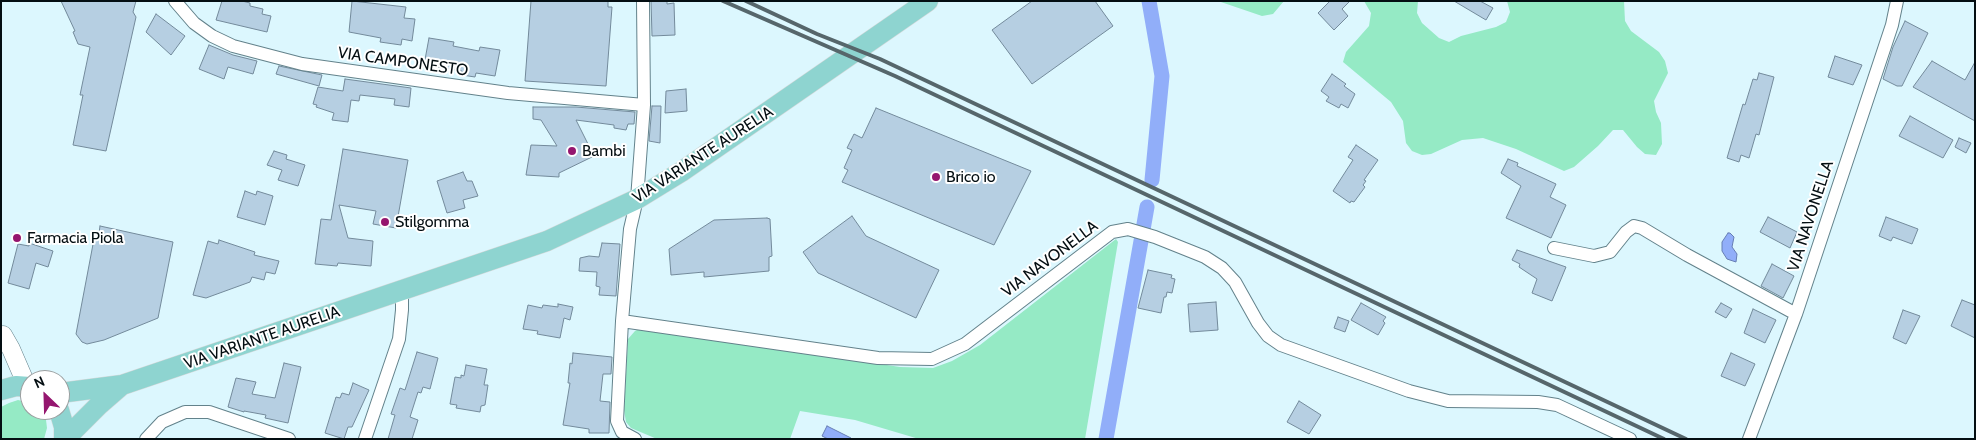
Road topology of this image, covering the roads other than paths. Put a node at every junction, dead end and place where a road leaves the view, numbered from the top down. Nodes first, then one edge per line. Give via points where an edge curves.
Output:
1 (175, 1) edge
2 (643, 1) edge
3 (928, 1) edge
4 (1897, 1) edge
5 (644, 105) junction
6 (637, 199) junction
7 (1554, 248) dead end
8 (402, 291) junction
9 (1796, 314) junction
10 (622, 320) junction
11 (2, 331) edge
12 (1, 357) edge
13 (21, 370) edge
14 (20, 386) edge
15 (122, 386) junction
16 (1, 390) edge
17 (70, 392) edge
18 (62, 420) edge
19 (64, 439) edge
20 (146, 439) edge
21 (289, 439) edge
22 (365, 439) edge
23 (635, 439) edge
24 (1630, 439) edge
25 (1749, 439) edge

1 - 5 street, VIA CAMPONESTO via 194,23 212,36 233,46 302,64 508,93
2 - 5 street
3 - 6 main road, VIA VARIANTE AURELIA via 720,147
4 - 9 street, VIA NAVONELLA via 1892,25
5 - 6 street
6 - 8 main road, VIA VARIANTE AURELIA via 546,241
6 - 10 street via 630,229
7 - 9 street via 1594,256 1610,252 1634,226 1642,228
8 - 15 main road, VIA VARIANTE AURELIA
8 - 22 street via 399,339
9 - 25 street, VIA NAVONELLA
10 - 23 street via 617,421 622,432
10 - 24 street, VIA NAVONELLA via 878,358 932,359 965,344 1112,232 1128,229 1155,236 1205,257 1222,268 1235,282 1258,323 1281,345 1409,391 1448,401 1557,405
11 - 12 main road
11 - 13 main road
14 - 16 main road
15 - 17 main road, VIA VARIANTE AURELIA
15 - 19 main road, VIA VARIANTE AURELIA
18 - 19 main road
20 - 21 street via 162,422 185,412 209,412

